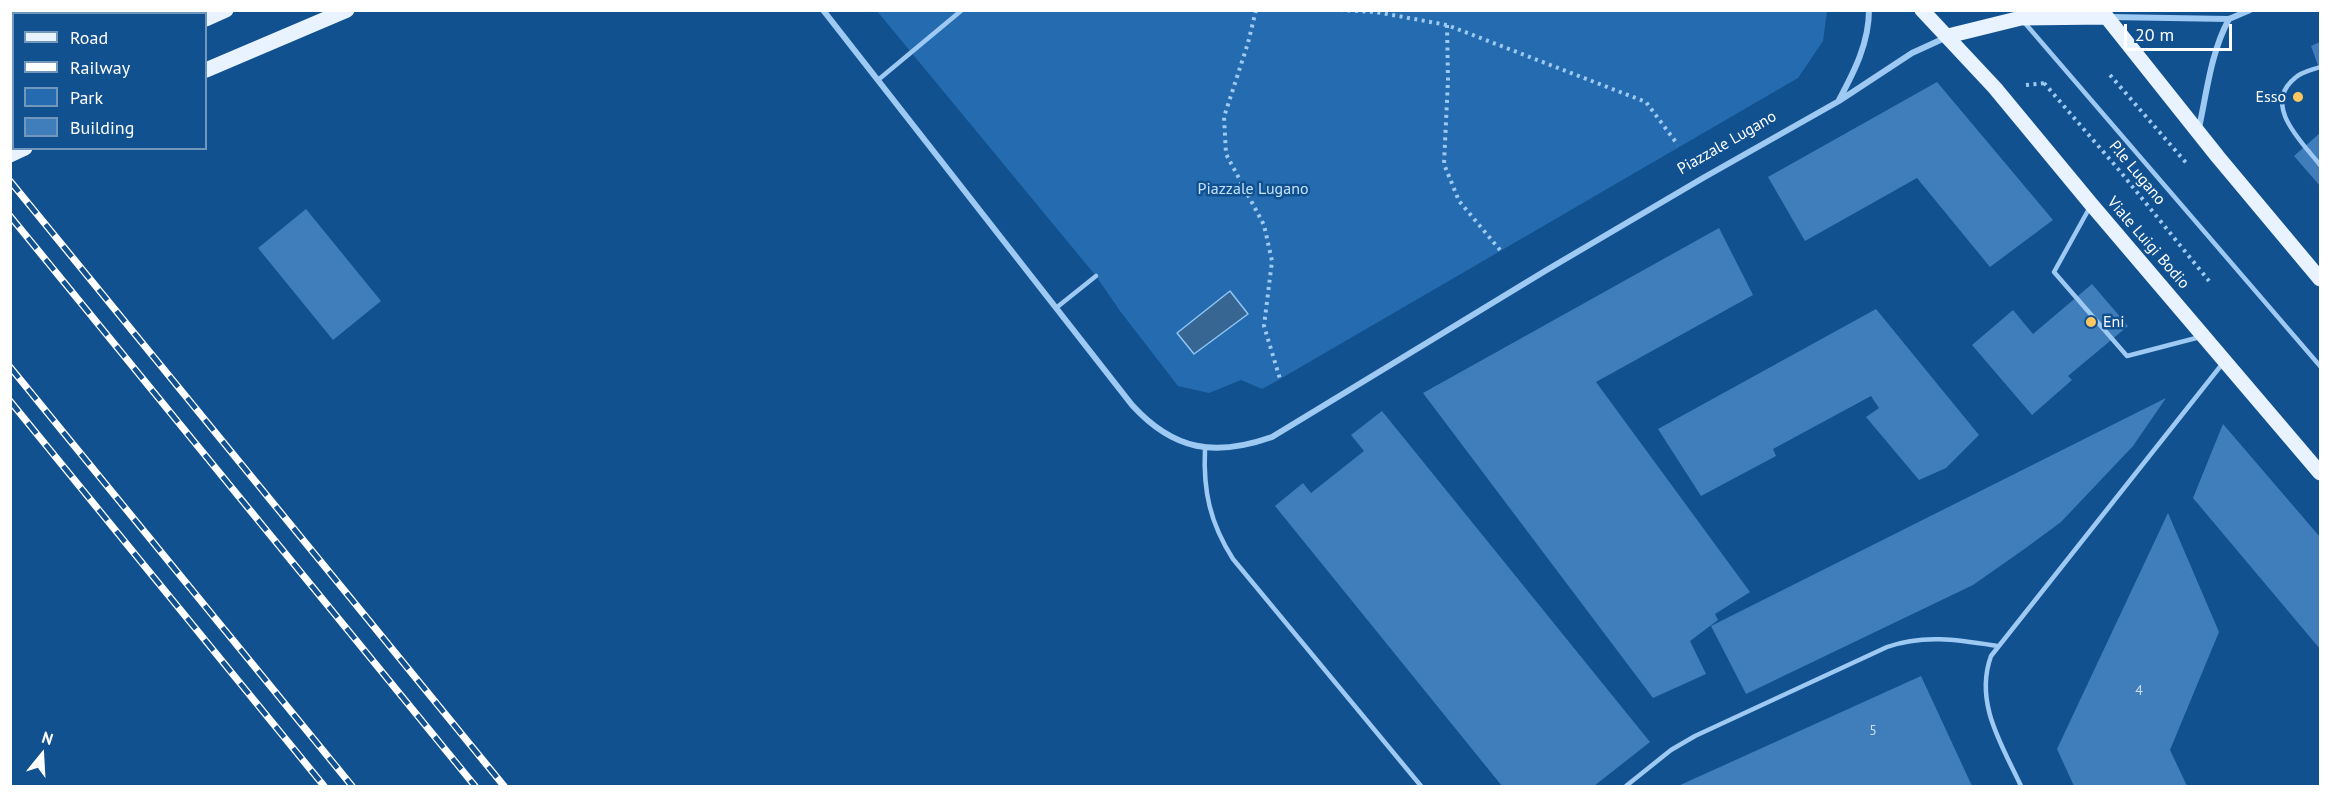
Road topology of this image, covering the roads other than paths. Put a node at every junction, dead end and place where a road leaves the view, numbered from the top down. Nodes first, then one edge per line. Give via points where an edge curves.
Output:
1 (226, 10) edge
2 (347, 10) edge
3 (823, 10) edge
4 (962, 10) edge
5 (1869, 10) edge
6 (1922, 10) edge
7 (2003, 10) edge
8 (2250, 10) edge
9 (2018, 14) edge
10 (2103, 14) edge
11 (207, 19) edge
12 (2229, 19) junction
13 (1948, 36) junction
14 (2320, 67) edge
15 (207, 70) edge
16 (878, 80) junction
17 (1839, 101) junction
18 (2198, 132) junction
19 (2320, 165) edge
20 (2091, 204) junction
21 (1096, 276) dead end
22 (2320, 279) edge
23 (1056, 308) junction
24 (2204, 336) junction
25 (2225, 360) junction
26 (2320, 366) edge
27 (1205, 449) junction
28 (2320, 473) edge
29 (1997, 646) junction
30 (1421, 786) edge
31 (1626, 786) edge
32 (2021, 786) edge

1 - 11 main road
2 - 15 main road
3 - 16 street, Piazzale Lugano
4 - 16 lane
5 - 17 street via 1858,61
6 - 13 main road
7 - 9 main road, Piazzale Lugano
8 - 12 street
9 - 10 main road, Piazzale Lugano
9 - 13 main road, Piazzale Lugano
9 - 26 lane
10 - 12 street
10 - 18 main road
12 - 18 street via 2216,48
13 - 17 street, Piazzale Lugano via 1912,53
13 - 20 main road, Viale Luigi Bodio
14 - 19 lane via 2296,76 2286,86 2283,115
16 - 23 street, Piazzale Lugano
17 - 27 street, Piazzale Lugano via 1545,271 1279,434 1245,447
18 - 22 main road
20 - 24 main road, Viale Luigi Bodio
20 - 24 lane via 2054,272 2127,356
21 - 23 lane
23 - 27 street, Piazzale Lugano via 1140,414 1165,432
24 - 25 main road, Viale Luigi Bodio
25 - 28 main road, Viale Luigi Bodio
25 - 29 lane
27 - 30 lane via 1208,504 1225,547
29 - 31 lane via 1925,638 1887,647 1695,736
29 - 32 lane via 1986,669 1985,699

